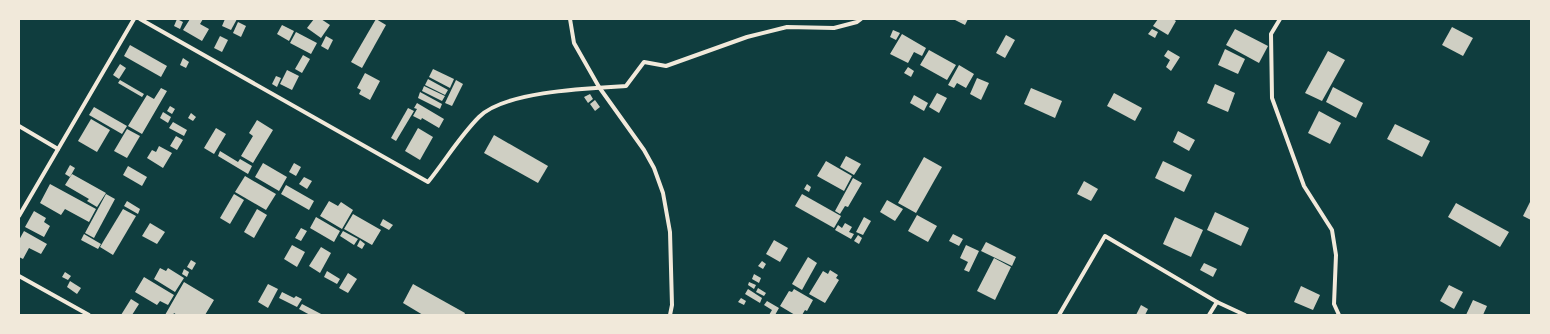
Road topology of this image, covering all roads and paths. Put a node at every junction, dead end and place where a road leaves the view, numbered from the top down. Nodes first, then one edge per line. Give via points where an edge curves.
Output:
1 (134, 19) edge
2 (140, 19) edge
3 (570, 19) edge
4 (862, 19) edge
5 (1280, 19) edge
6 (599, 87) junction
7 (19, 126) edge
8 (58, 149) junction
9 (19, 216) edge
10 (19, 276) edge
11 (1217, 302) junction
12 (89, 315) edge
13 (670, 315) edge
14 (1060, 315) edge
15 (1209, 315) edge
16 (1245, 315) edge
17 (1339, 315) edge

1 - 8 street
2 - 6 street via 428,182 480,116 501,104 524,97
3 - 6 street via 574,43
4 - 6 street via 834,28 788,27 747,37 666,66 644,62 626,86
5 - 17 street via 1271,34 1272,98 1304,186 1332,230 1336,255 1334,304
6 - 13 street via 644,150 663,193 670,232
7 - 8 street
8 - 9 street
10 - 12 street
11 - 14 street via 1105,236
11 - 15 street
11 - 16 street

